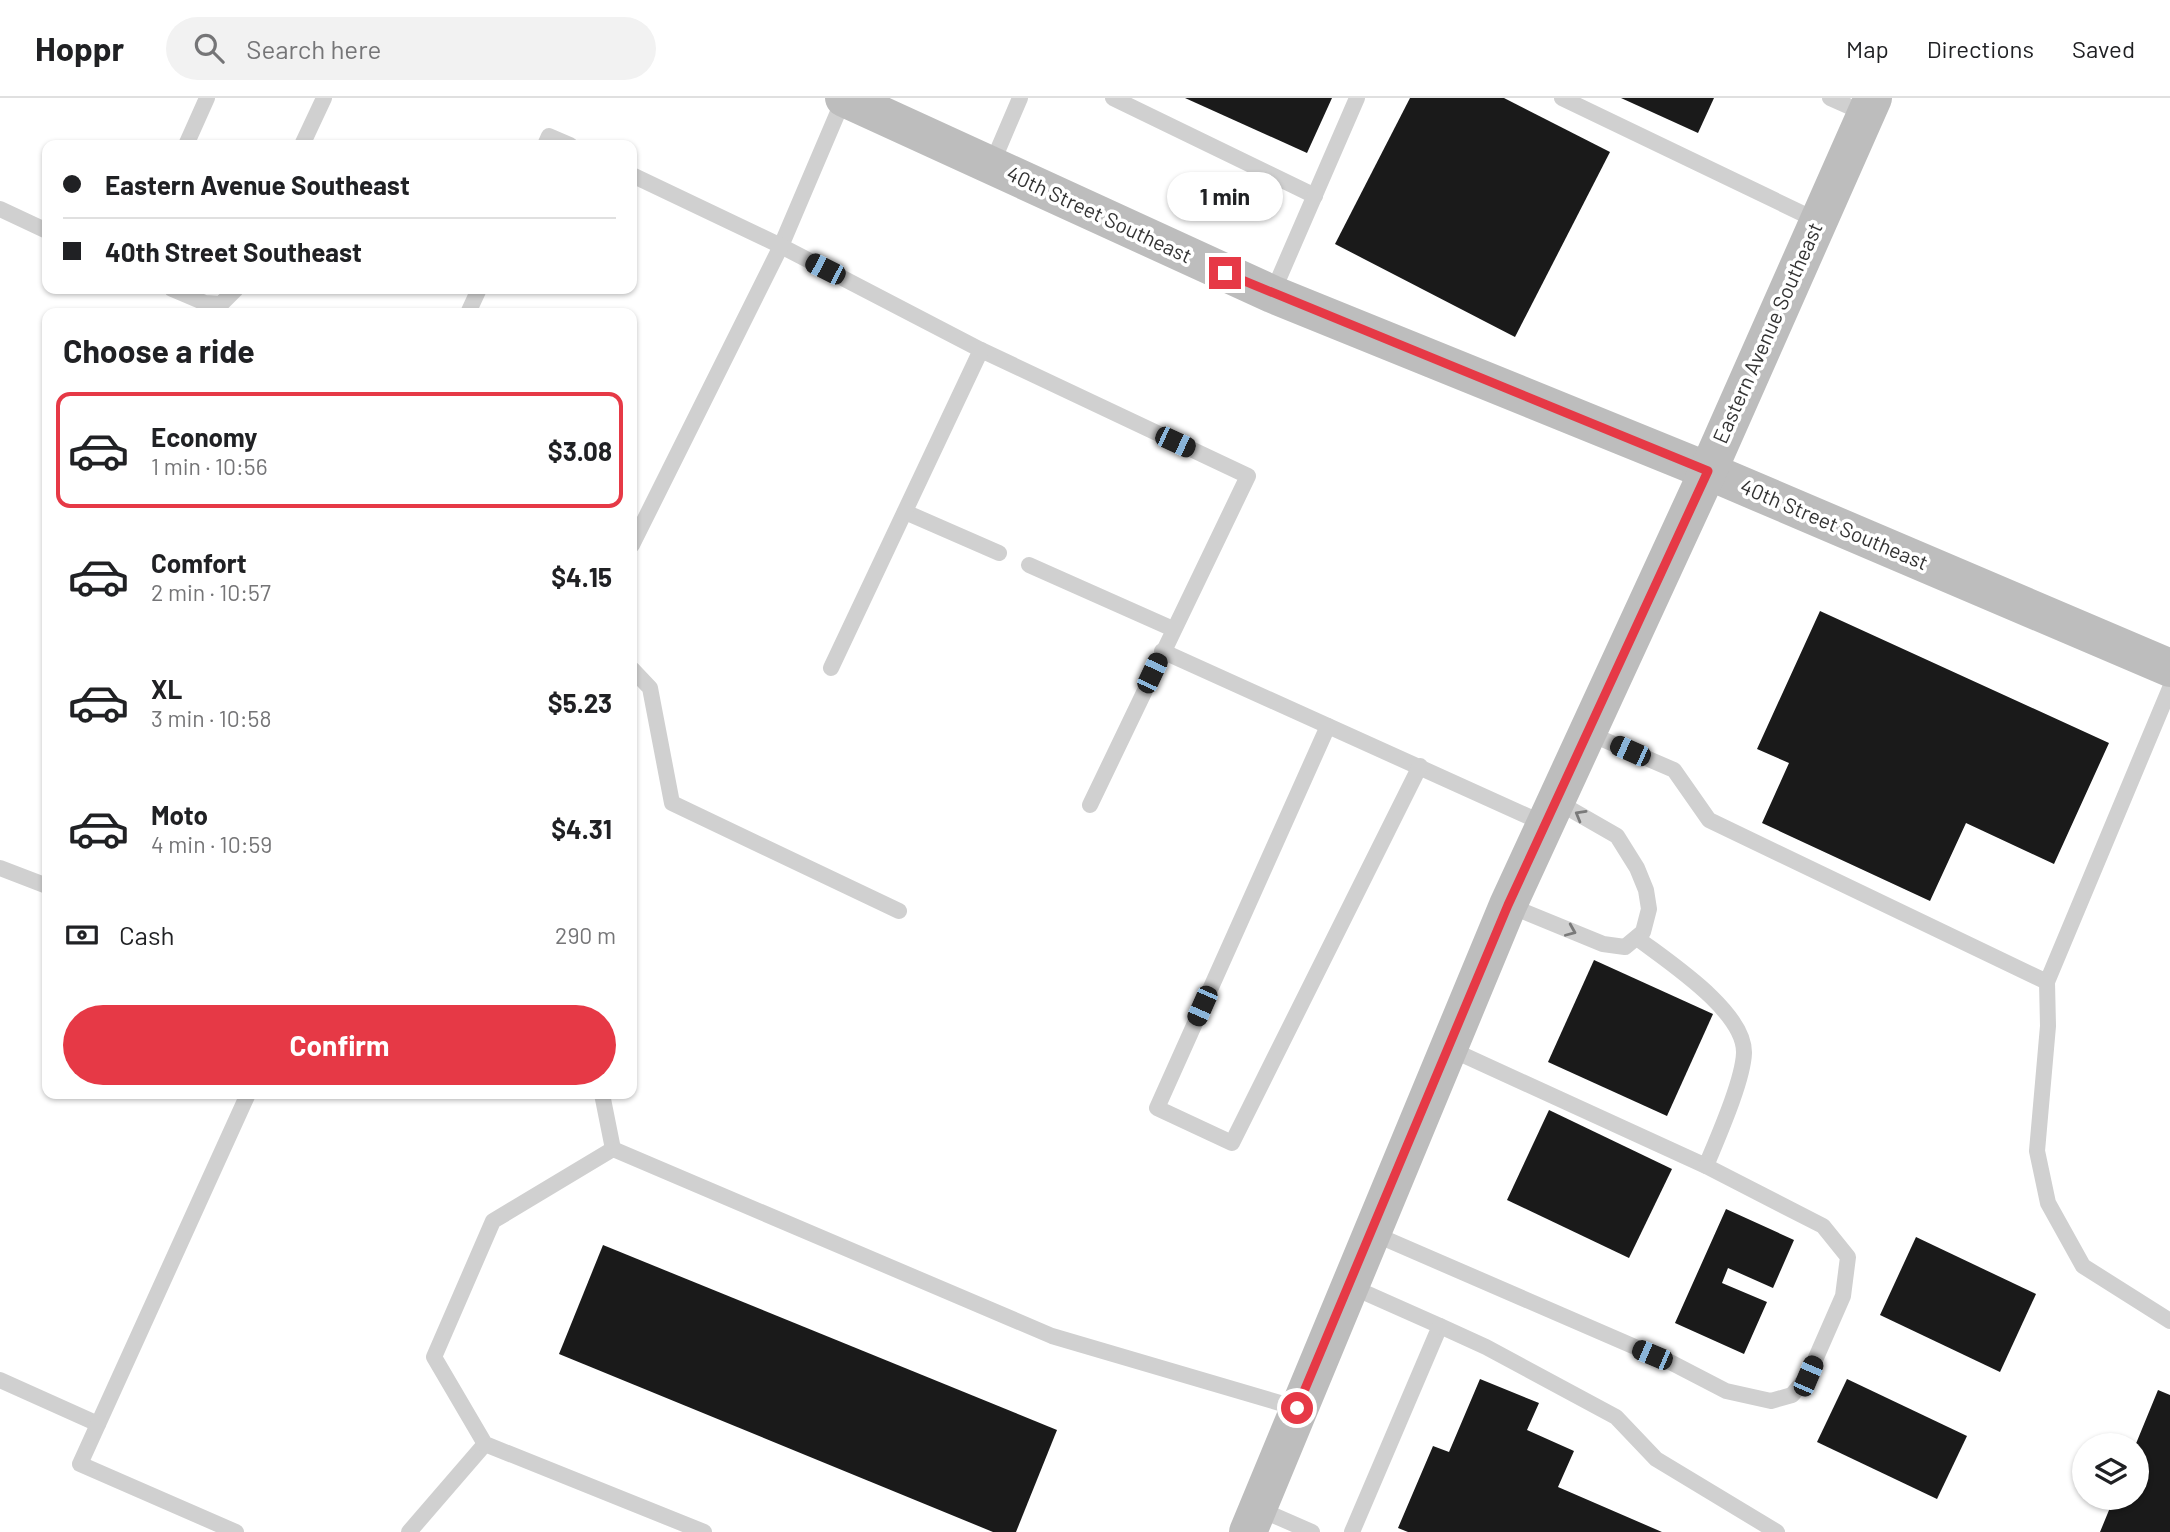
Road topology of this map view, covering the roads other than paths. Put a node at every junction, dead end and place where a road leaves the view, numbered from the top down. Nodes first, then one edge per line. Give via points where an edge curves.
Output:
1 (207, 98) edge
2 (324, 98) edge
3 (844, 98) edge
4 (1020, 98) edge
5 (1114, 98) edge
6 (1357, 98) edge
7 (1562, 98) edge
8 (1830, 98) edge
9 (1869, 106) edge
10 (188, 140) edge
11 (304, 140) edge
12 (991, 166) junction
13 (637, 177) edge
14 (1315, 195) junction
15 (0, 209) edge
16 (1818, 221) junction
17 (42, 229) edge
18 (781, 246) junction
19 (184, 294) edge
20 (231, 294) edge
21 (1272, 294) junction
22 (981, 350) junction
23 (1708, 471) junction
24 (905, 512) junction
25 (637, 535) edge
26 (999, 553) dead end
27 (1029, 565) dead end
28 (1173, 629) junction
29 (1162, 651) junction
30 (831, 668) dead end
31 (2170, 668) edge
32 (637, 674) edge
33 (2170, 688) edge
34 (1328, 726) junction
35 (1586, 732) junction
36 (1420, 766) junction
37 (1090, 805) dead end
38 (1550, 812) junction
39 (0, 869) edge
40 (42, 884) edge
41 (1508, 905) junction
42 (899, 911) dead end
43 (1637, 938) junction
44 (2047, 982) junction
45 (1447, 1047) junction
46 (246, 1099) edge
47 (603, 1099) edge
48 (613, 1149) junction
49 (1706, 1166) junction
50 (1370, 1232) junction
51 (1348, 1285) junction
52 (2170, 1321) edge
53 (1440, 1326) junction
54 (0, 1380) edge
55 (1297, 1408) junction
56 (98, 1424) junction
57 (485, 1444) junction
58 (1252, 1520) edge
59 (236, 1532) edge
60 (409, 1532) edge
61 (704, 1532) edge
62 (1312, 1532) edge
63 (1352, 1532) edge
64 (1777, 1532) edge

1 - 10 lane
2 - 11 lane
3 - 12 main road, 40th Street Southeast
3 - 18 lane
4 - 12 lane
5 - 14 lane
6 - 14 lane
7 - 16 lane
8 - 9 lane
9 - 16 main road, Eastern Avenue Southeast
12 - 21 main road, 40th Street Southeast
13 - 18 lane
14 - 21 lane
15 - 17 lane
16 - 23 main road, Eastern Avenue Southeast
18 - 22 lane
18 - 25 lane
19 - 20 lane via 221,304
21 - 23 main road, 40th Street Southeast
22 - 24 lane
22 - 28 lane via 1248,476
23 - 31 main road, 40th Street Southeast
23 - 35 main road, Eastern Avenue Southeast
24 - 26 lane
24 - 30 lane
27 - 28 lane
28 - 29 lane
29 - 34 lane
29 - 37 lane
32 - 42 lane via 650,688 672,803
33 - 44 lane
34 - 36 lane
34 - 36 lane via 1157,1108 1232,1143
35 - 38 main road, Eastern Avenue Southeast
35 - 44 lane via 1674,770 1709,820
36 - 38 lane
38 - 41 main road, Eastern Avenue Southeast
43 -> 38 lane via 1649,909 1646,890 1617,836
39 - 40 lane
41 -> 43 lane via 1603,944 1625,947
41 - 45 main road, Eastern Avenue Southeast
43 - 49 lane via 1731,1017 1744,1052 1726,1120
44 - 52 lane via 2048,1026 2037,1151 2048,1203 2083,1266
45 - 49 lane
45 - 50 main road, Eastern Avenue Southeast
46 - 56 lane
47 - 48 lane
48 - 55 lane via 1052,1336
48 - 57 lane via 493,1221 444,1333 434,1357
49 - 50 lane via 1823,1226 1848,1257 1843,1296 1808,1376 1792,1395 1771,1401 1726,1391 1672,1363
50 - 51 main road, Eastern Avenue Southeast
51 - 53 lane
51 - 55 main road, Eastern Avenue Southeast
53 - 63 lane
53 - 64 lane via 1616,1417 1656,1458
54 - 56 lane
55 - 58 main road, Eastern Avenue Southeast
56 - 59 lane via 80,1464
57 - 60 lane
57 - 61 lane
58 - 62 lane

